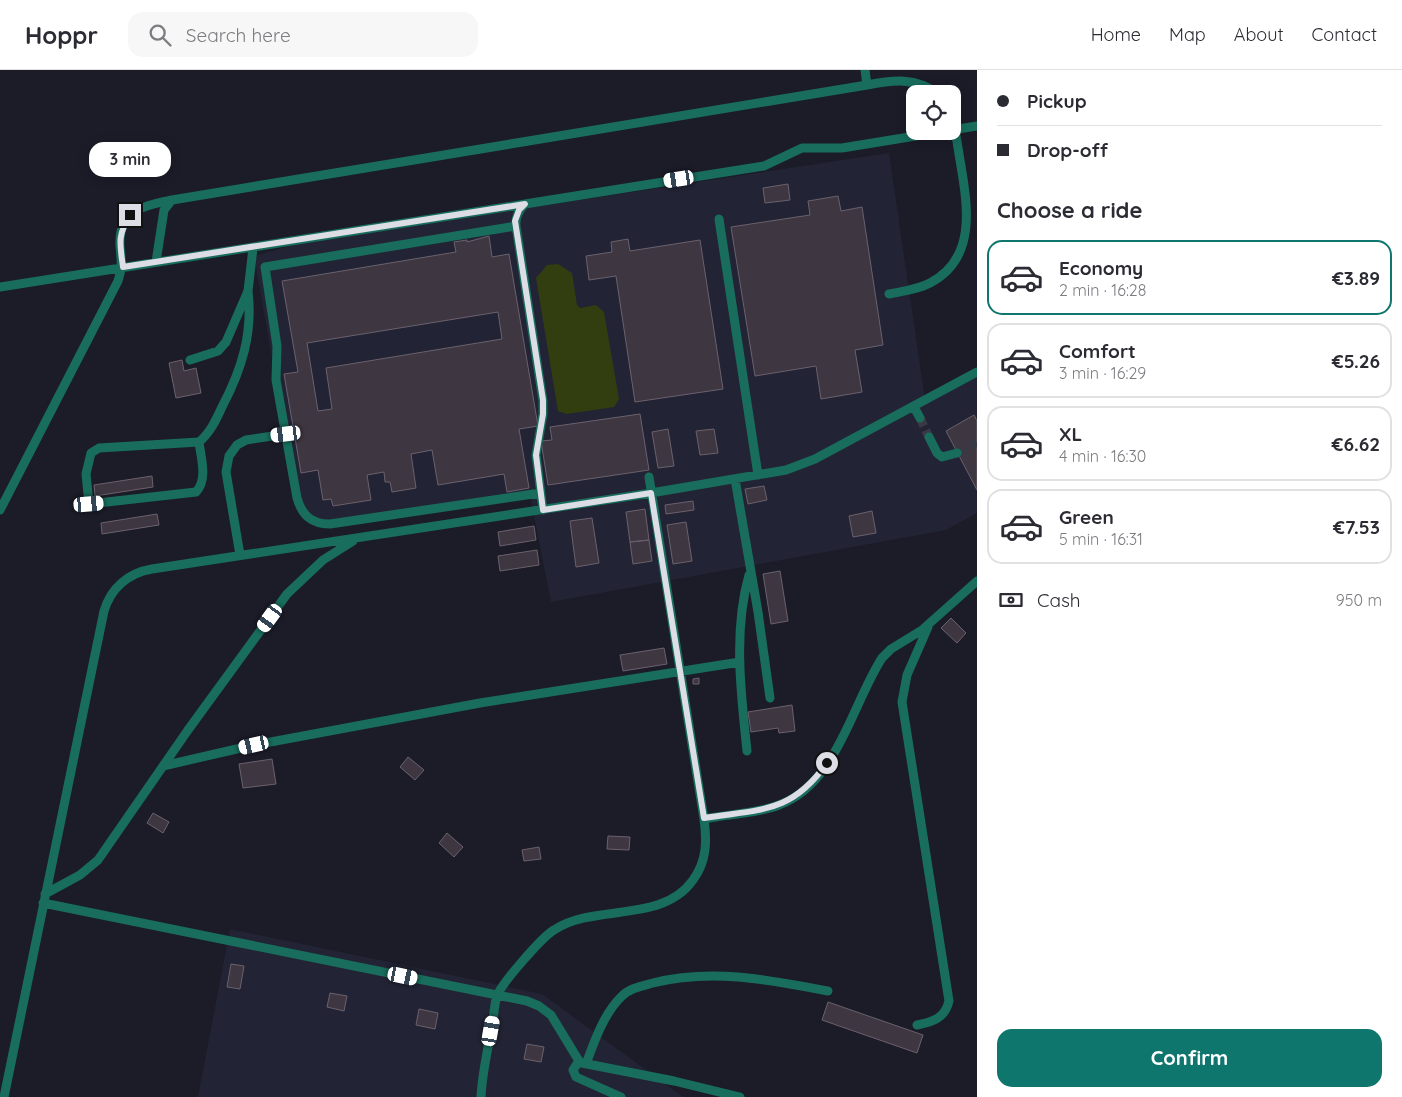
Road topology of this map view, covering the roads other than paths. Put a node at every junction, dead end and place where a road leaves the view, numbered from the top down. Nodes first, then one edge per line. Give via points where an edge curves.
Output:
1 (864, 70) edge
2 (867, 85) junction
3 (923, 85) edge
4 (977, 126) edge
5 (961, 128) edge
6 (906, 138) edge
7 (953, 140) edge
8 (172, 200) junction
9 (525, 204) junction
10 (718, 219) dead end
11 (516, 226) junction
12 (253, 248) junction
13 (156, 262) junction
14 (123, 267) junction
15 (0, 287) edge
16 (248, 291) junction
17 (888, 294) dead end
18 (190, 360) dead end
19 (977, 372) edge
20 (914, 406) junction
21 (920, 418) tunnel mouth
22 (286, 434) junction
23 (929, 437) tunnel mouth
24 (199, 442) junction
25 (957, 453) tunnel mouth
26 (758, 475) junction
27 (649, 477) dead end
28 (735, 479) junction
29 (540, 493) junction
30 (651, 493) junction
31 (0, 510) edge
32 (543, 510) junction
33 (362, 536) junction
34 (240, 555) junction
35 (750, 572) junction
36 (977, 581) edge
37 (929, 625) junction
38 (740, 662) junction
39 (680, 673) junction
40 (770, 698) dead end
41 (747, 751) dead end
42 (163, 766) junction
43 (704, 818) junction
44 (44, 898) junction
45 (828, 991) dead end
46 (497, 995) junction
47 (917, 1025) dead end
48 (582, 1062) junction
49 (4, 1097) edge
50 (481, 1097) edge
51 (621, 1097) edge
52 (740, 1097) edge

1 - 2 street
2 - 3 street via 906,81
2 - 8 street
4 - 5 street
6 - 9 street via 849,147 805,148 770,165
7 - 17 street via 968,206 963,242 952,264 936,280 915,289
8 - 13 street via 164,210
8 - 14 street via 144,206 130,215 121,229
9 - 11 street via 518,214
9 - 12 street
10 - 26 street
11 - 22 street via 265,267 277,346 276,380
11 - 29 street via 543,400 536,455
12 - 13 street
12 - 16 street
13 - 14 street
14 - 15 street
14 - 31 street
16 - 18 street via 223,347
16 - 24 street via 250,322 242,362 212,427
19 - 20 street
20 - 21 street
20 - 26 street via 801,465
22 - 29 street via 299,504 305,516 318,523 330,524
22 - 34 street via 246,440 237,445 229,456 226,477
23 - 25 street via 942,457
24 - 24 street via 99,448 91,453 87,462 89,504 196,492 201,487 203,475
26 - 28 street
27 - 30 street
28 - 30 street
28 - 35 street
29 - 32 street
30 - 32 street
30 - 39 street
32 - 33 street
33 - 34 street
33 - 42 street via 329,555 293,587
34 - 44 street via 143,571 126,579 111,595 104,611
35 - 38 street via 743,608
35 - 40 street
36 - 37 street
37 - 43 street via 882,658 836,750 804,790 775,806
37 - 47 street via 907,675 902,702 949,1001 937,1020
38 - 39 street
38 - 41 street
39 - 42 street via 470,705 254,745
39 - 43 street
42 - 44 street via 95,863
43 - 46 street via 707,844 704,856 696,876 681,893 659,904 580,920 555,929 537,945
44 - 46 street
44 - 49 street
45 - 48 street via 758,978 727,976 674,979 638,987 626,992 615,1004
46 - 48 street via 527,1001 544,1009
46 - 50 street
48 - 51 street via 573,1070 576,1077
48 - 52 street

